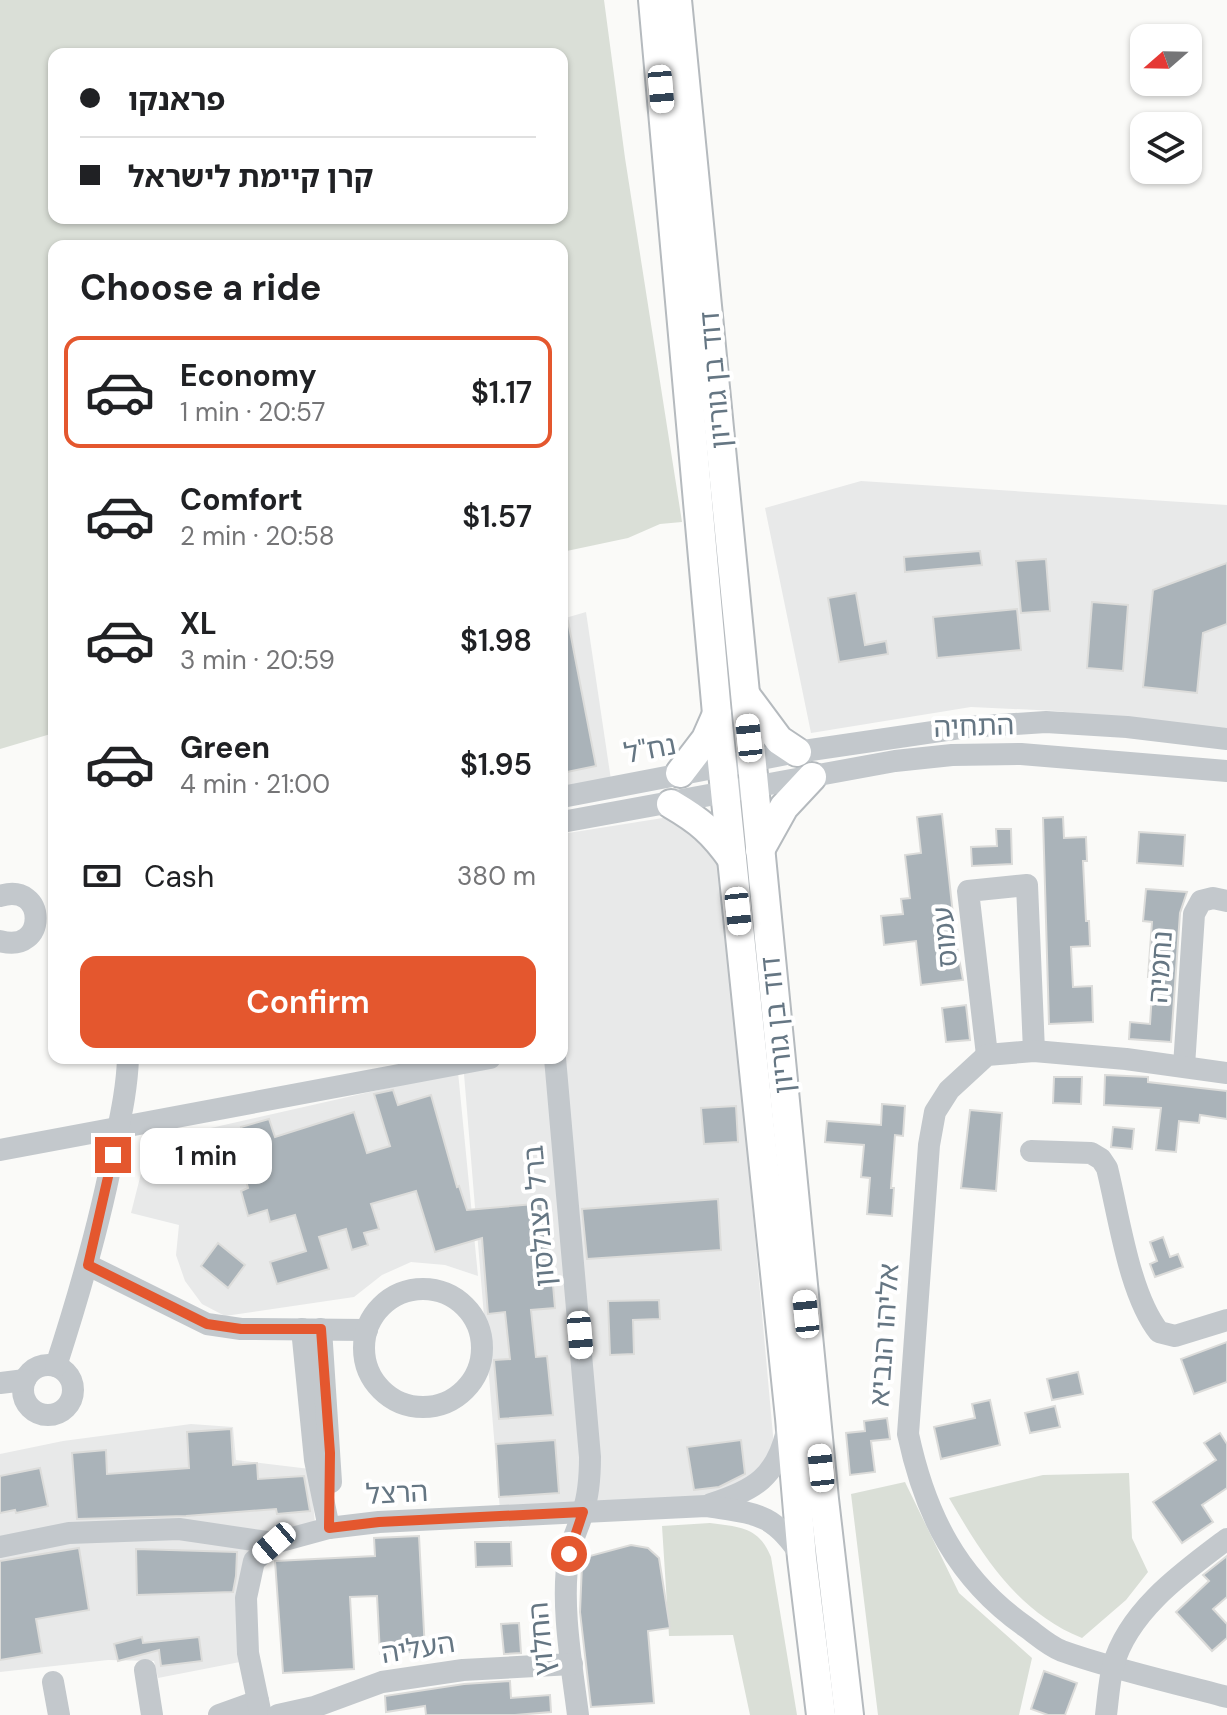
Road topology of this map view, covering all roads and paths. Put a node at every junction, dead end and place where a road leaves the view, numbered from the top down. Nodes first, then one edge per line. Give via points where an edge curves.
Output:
1 (653, 0) edge
2 (677, 0) edge
3 (744, 693) junction
4 (717, 714) junction
5 (1227, 739) edge
6 (797, 752) junction
7 (1227, 771) edge
8 (680, 773) junction
9 (752, 774) junction
10 (812, 777) junction
11 (724, 779) junction
12 (568, 796) edge
13 (671, 804) junction
14 (568, 821) edge
15 (760, 850) junction
16 (733, 860) junction
17 (0, 896) edge
18 (1227, 901) edge
19 (45, 912) edge
20 (0, 941) edge
21 (1034, 1051) junction
22 (987, 1055) junction
23 (128, 1064) edge
24 (459, 1064) edge
25 (556, 1064) edge
26 (1184, 1066) junction
27 (1227, 1073) edge
28 (118, 1129) junction
29 (0, 1150) edge
30 (1031, 1151) dead end
31 (88, 1265) junction
32 (1227, 1320) edge
33 (312, 1329) junction
34 (367, 1330) junction
35 (56, 1366) junction
36 (25, 1380) junction
37 (0, 1383) edge
38 (790, 1418) junction
39 (706, 1506) junction
40 (583, 1512) junction
41 (329, 1528) junction
42 (1227, 1539) edge
43 (274, 1543) junction
44 (0, 1547) edge
45 (802, 1558) junction
46 (572, 1664) junction
47 (1113, 1665) junction
48 (145, 1670) dead end
49 (53, 1682) dead end
50 (1227, 1697) edge
51 (260, 1708) edge
52 (59, 1715) edge
53 (152, 1715) edge
54 (219, 1715) edge
55 (278, 1715) edge
56 (578, 1715) edge
57 (821, 1715) edge
58 (849, 1715) edge
59 (1106, 1715) edge

1 - 4 main road, דוד בן גוריון
2 - 3 main road, דוד בן גוריון
3 - 6 main road via 779,740
3 - 9 main road, דוד בן גוריון
4 - 8 main road
4 - 11 main road, דוד בן גוריון
5 - 6 street, התחיה via 1046,722 967,727
6 - 9 street, התחיה
7 - 10 street, התחיה via 1021,754 895,761
8 - 11 street, נח"ל
8 - 12 street, נח"ל
9 - 10 street, התחיה
9 - 11 street, נח"ל
9 - 15 main road, דוד בן גוריון
10 - 15 main road via 784,807
11 - 13 street, נח"ל
11 - 16 main road, דוד בן גוריון
13 - 14 street, נח"ל
13 - 16 main road via 701,822
15 - 58 main road, דוד בן גוריון
16 - 38 main road, דוד בן גוריון
17 - 19 street via 23,896
18 - 26 street, נחמיה via 1201,901 1194,914
19 - 20 street via 23,940
21 - 22 street
21 - 22 street, עמוס via 1027,885 968,891
21 - 26 street
22 - 47 street, אליהו הנביא via 949,1090 935,1112 908,1434 938,1528 969,1574 1006,1613 1059,1650
23 - 28 street
24 - 28 street
25 - 40 street, ברל כצנלסון via 590,1457
26 - 27 street
28 - 29 street
28 - 31 street
30 - 32 street via 1091,1153 1101,1159 1133,1274 1148,1318 1159,1332 1175,1336
31 - 33 street via 207,1324
31 - 35 street
33 - 34 street
33 - 41 street via 330,1468
34 - 34 street via 369,1370 379,1388 396,1401 436,1406 454,1399 479,1369 480,1332 472,1315 442,1292 424,1289 389,1300
35 - 36 street via 41,1366
35 - 36 street via 69,1376 74,1392 61,1413 45,1415 31,1409 24,1395
36 - 37 street
38 - 39 street, הרצל via 782,1455 771,1473 734,1497
38 - 45 main road, דוד בן גוריון
39 - 40 street, הרצל
39 - 45 street, הרצל via 772,1521
40 - 41 street, הרצל
40 - 46 street, החלוץ via 566,1584
41 - 43 street, הרצל
42 - 47 street via 1185,1571 1130,1627
43 - 44 street, הרצל via 179,1529 69,1533
43 - 51 street via 254,1561 246,1598 248,1653
45 - 57 main road, דוד בן גוריון
46 - 55 street, העליה via 463,1670 382,1682
46 - 56 street, החלוץ
47 - 50 street, אליהו הנביא
47 - 59 street
48 - 53 street
49 - 52 street
51 - 54 street

